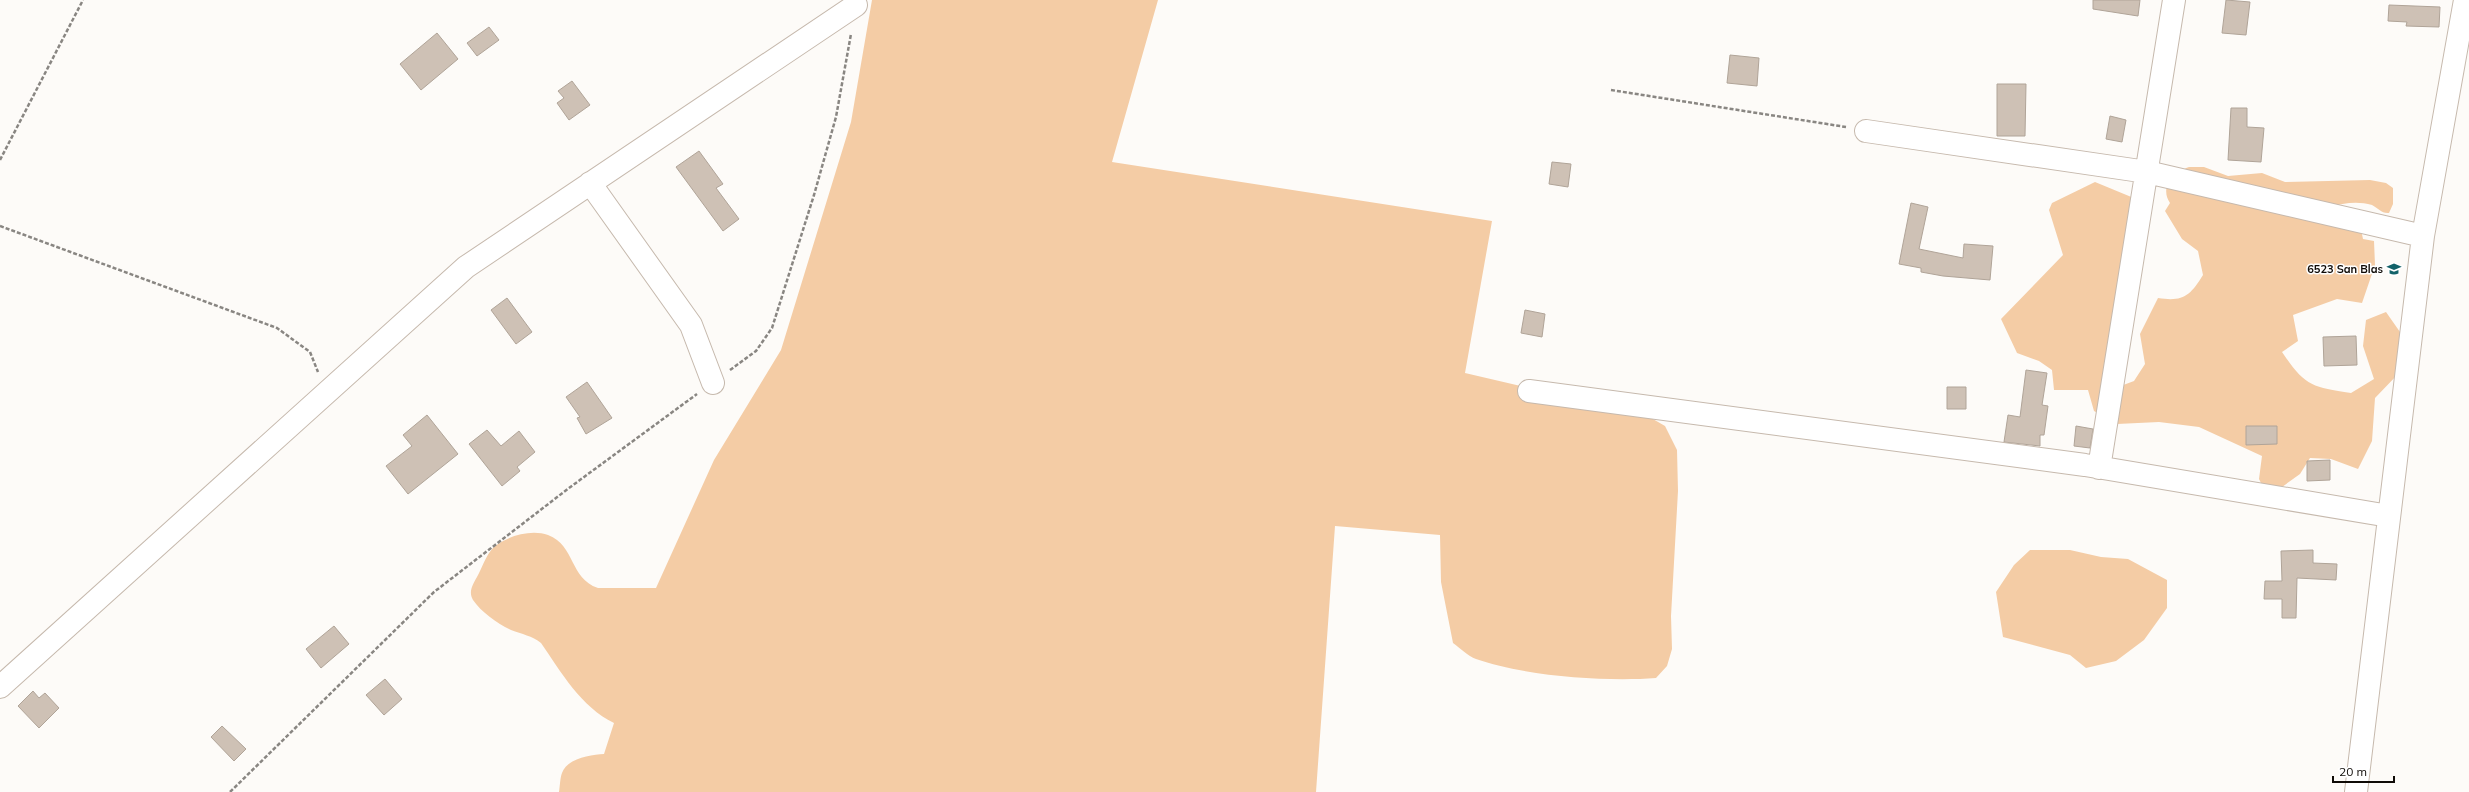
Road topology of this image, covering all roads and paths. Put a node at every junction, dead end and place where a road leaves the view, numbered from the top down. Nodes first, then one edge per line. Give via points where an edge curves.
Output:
1 (84, 0) edge
2 (2174, 0) edge
3 (2466, 0) edge
4 (856, 5) joint
5 (1611, 90) dead end
6 (1866, 130) joint
7 (0, 160) edge
8 (2147, 172) junction
9 (590, 183) junction
10 (0, 226) edge
11 (2423, 236) junction
12 (713, 383) junction
13 (1529, 391) dead end
14 (327, 392) junction
15 (2099, 468) junction
16 (2389, 516) junction
17 (0, 687) edge
18 (230, 792) edge
19 (2356, 792) edge

1 - 7 path
2 - 8 street
3 - 11 street
4 - 9 street
4 - 12 path via 836,117 772,328 756,351
5 - 6 path
6 - 8 street
8 - 11 street
8 - 15 street
9 - 12 street via 691,325
9 - 14 street via 466,267
10 - 14 path via 277,328 310,352
11 - 16 street
12 - 18 path via 569,488 434,592
13 - 15 street
14 - 17 street
15 - 16 street
16 - 19 street

